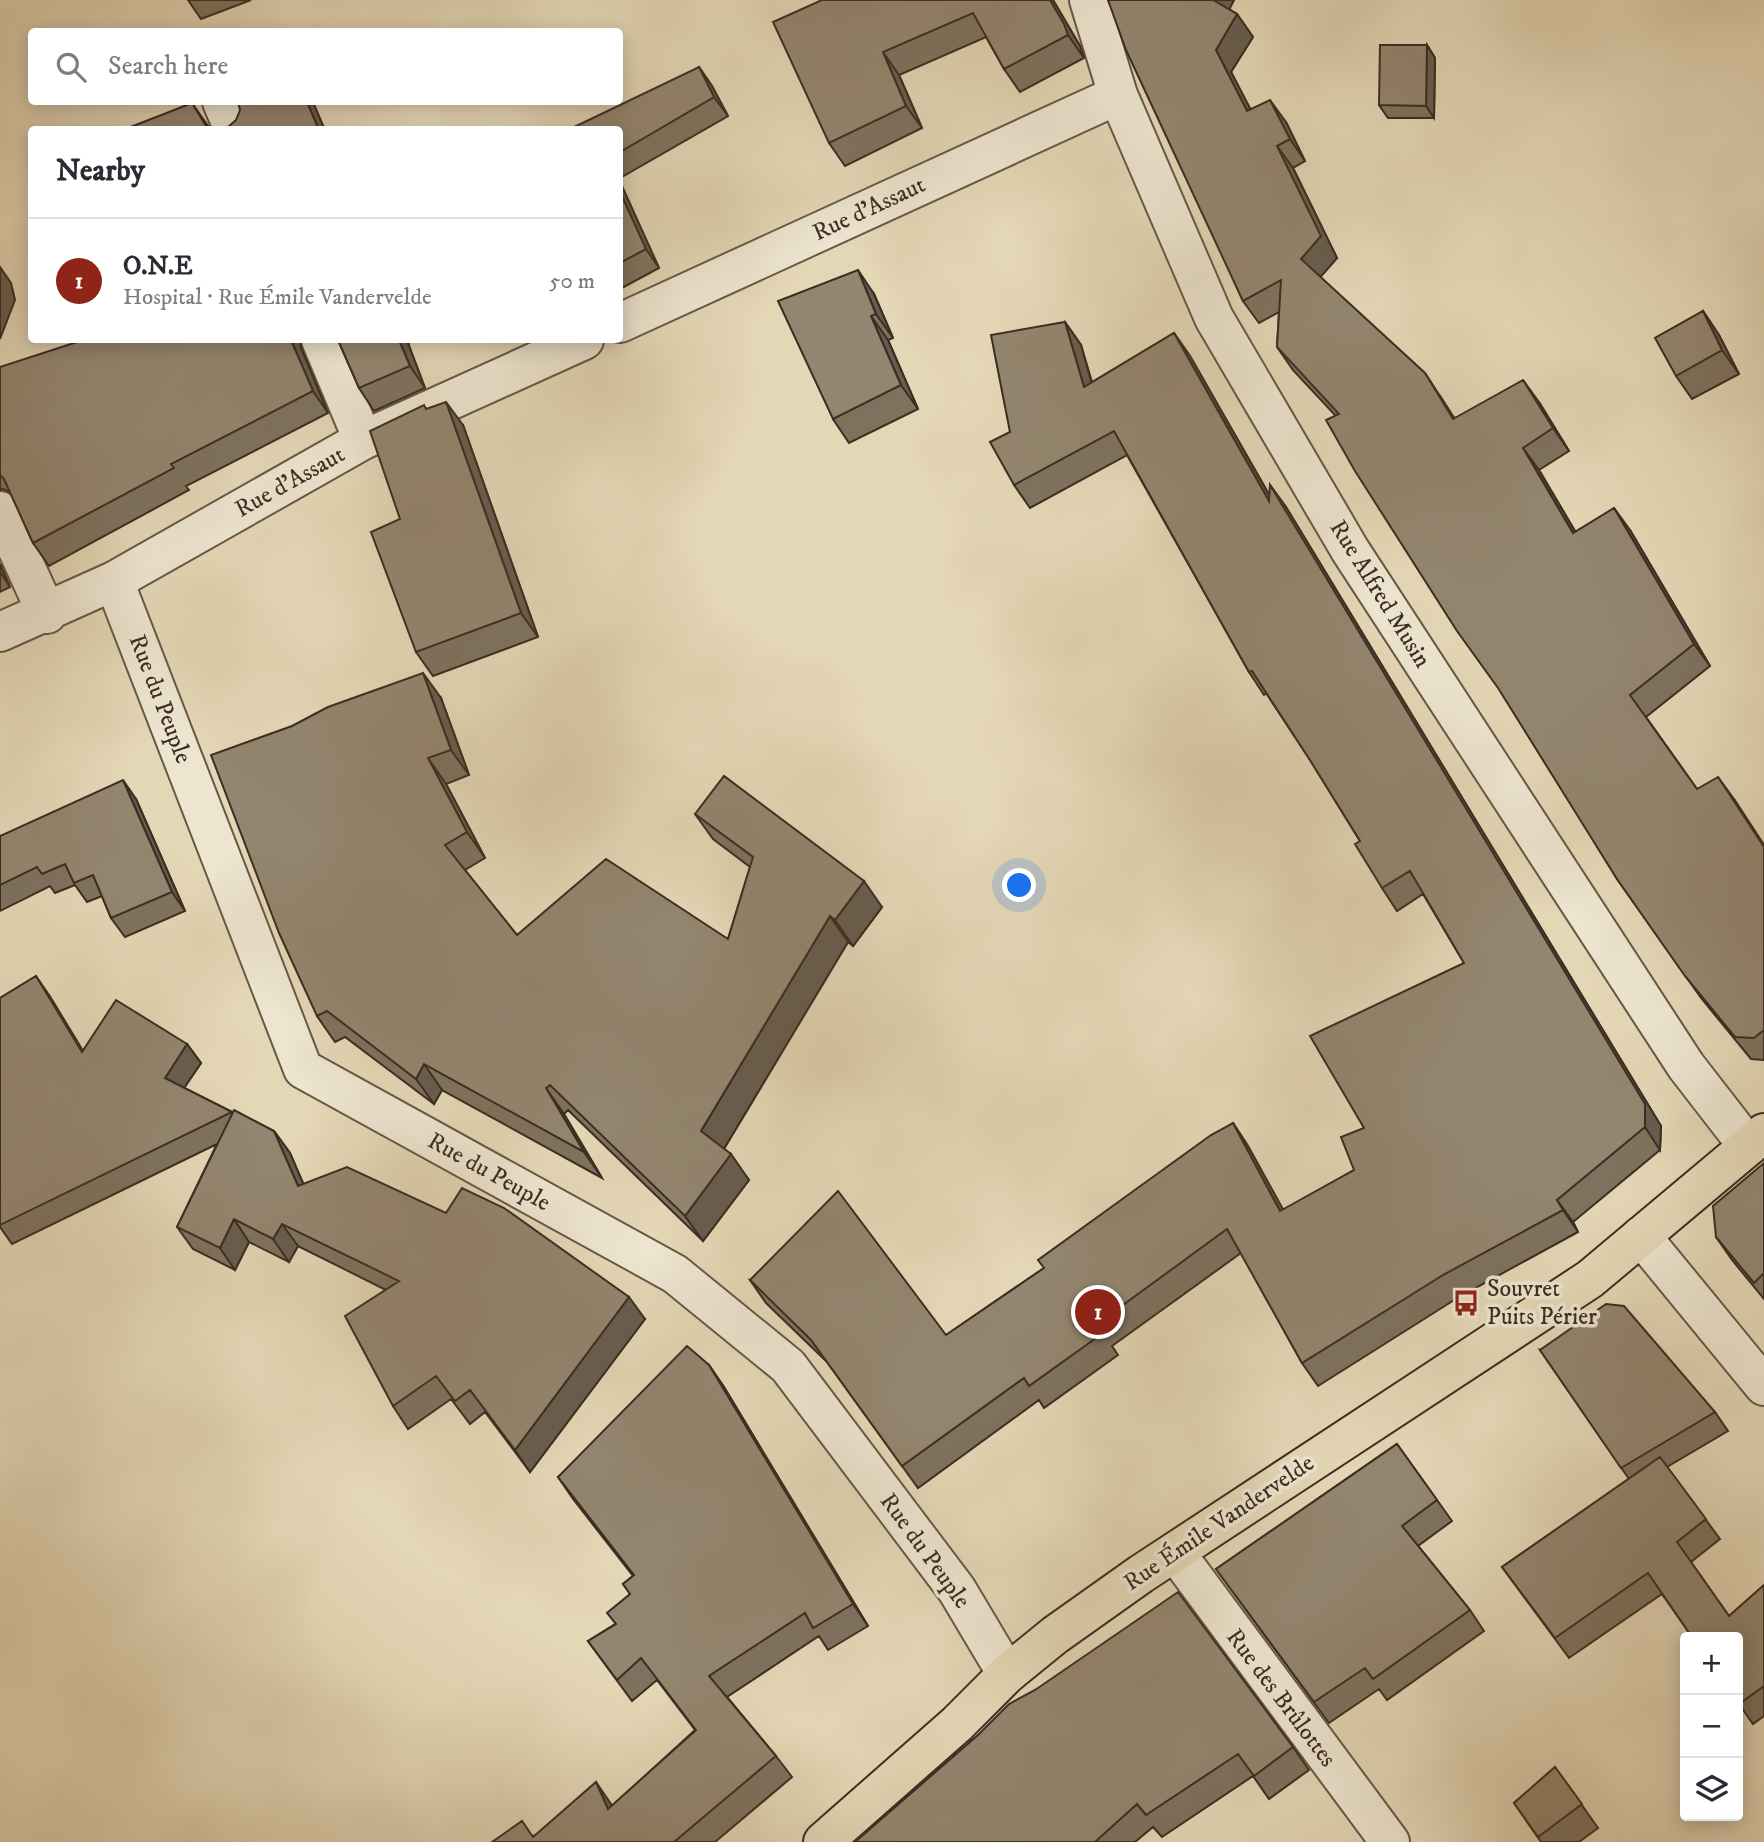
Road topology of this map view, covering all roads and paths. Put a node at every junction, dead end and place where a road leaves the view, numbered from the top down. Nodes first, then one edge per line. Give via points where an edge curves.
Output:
1 (1089, 0) edge
2 (1118, 95) junction
3 (223, 105) edge
4 (232, 126) edge
5 (623, 322) edge
6 (322, 343) edge
7 (577, 343) edge
8 (363, 440) junction
9 (0, 511) edge
10 (114, 581) junction
11 (47, 614) junction
12 (0, 632) edge
13 (1756, 1140) edge
14 (1641, 1236) junction
15 (1764, 1386) edge
16 (1175, 1552) junction
17 (1007, 1674) junction
18 (823, 1842) edge
19 (1390, 1842) edge

1 - 2 street, Rue Alfred Musin
2 - 5 street, Rue d'Assaut
2 - 13 street, Rue Alfred Musin via 1214,318 1350,550 1686,1066
3 - 4 street
6 - 8 street
7 - 8 street, Rue d'Assaut
8 - 10 street, Rue d'Assaut
9 - 11 street
10 - 11 street, Rue d'Assaut
10 - 17 street, Rue du Peuple via 303,1069 675,1274 788,1366 957,1590
11 - 12 street, Rue d'Assaut
13 - 14 main road, Rue Émile Vandervelde
14 - 15 street
14 - 16 main road, Rue Émile Vandervelde via 1590,1279
16 - 17 main road, Rue Émile Vandervelde
16 - 19 street, Rue des Brûlottes
17 - 18 main road, Rue Émile Vandervelde

